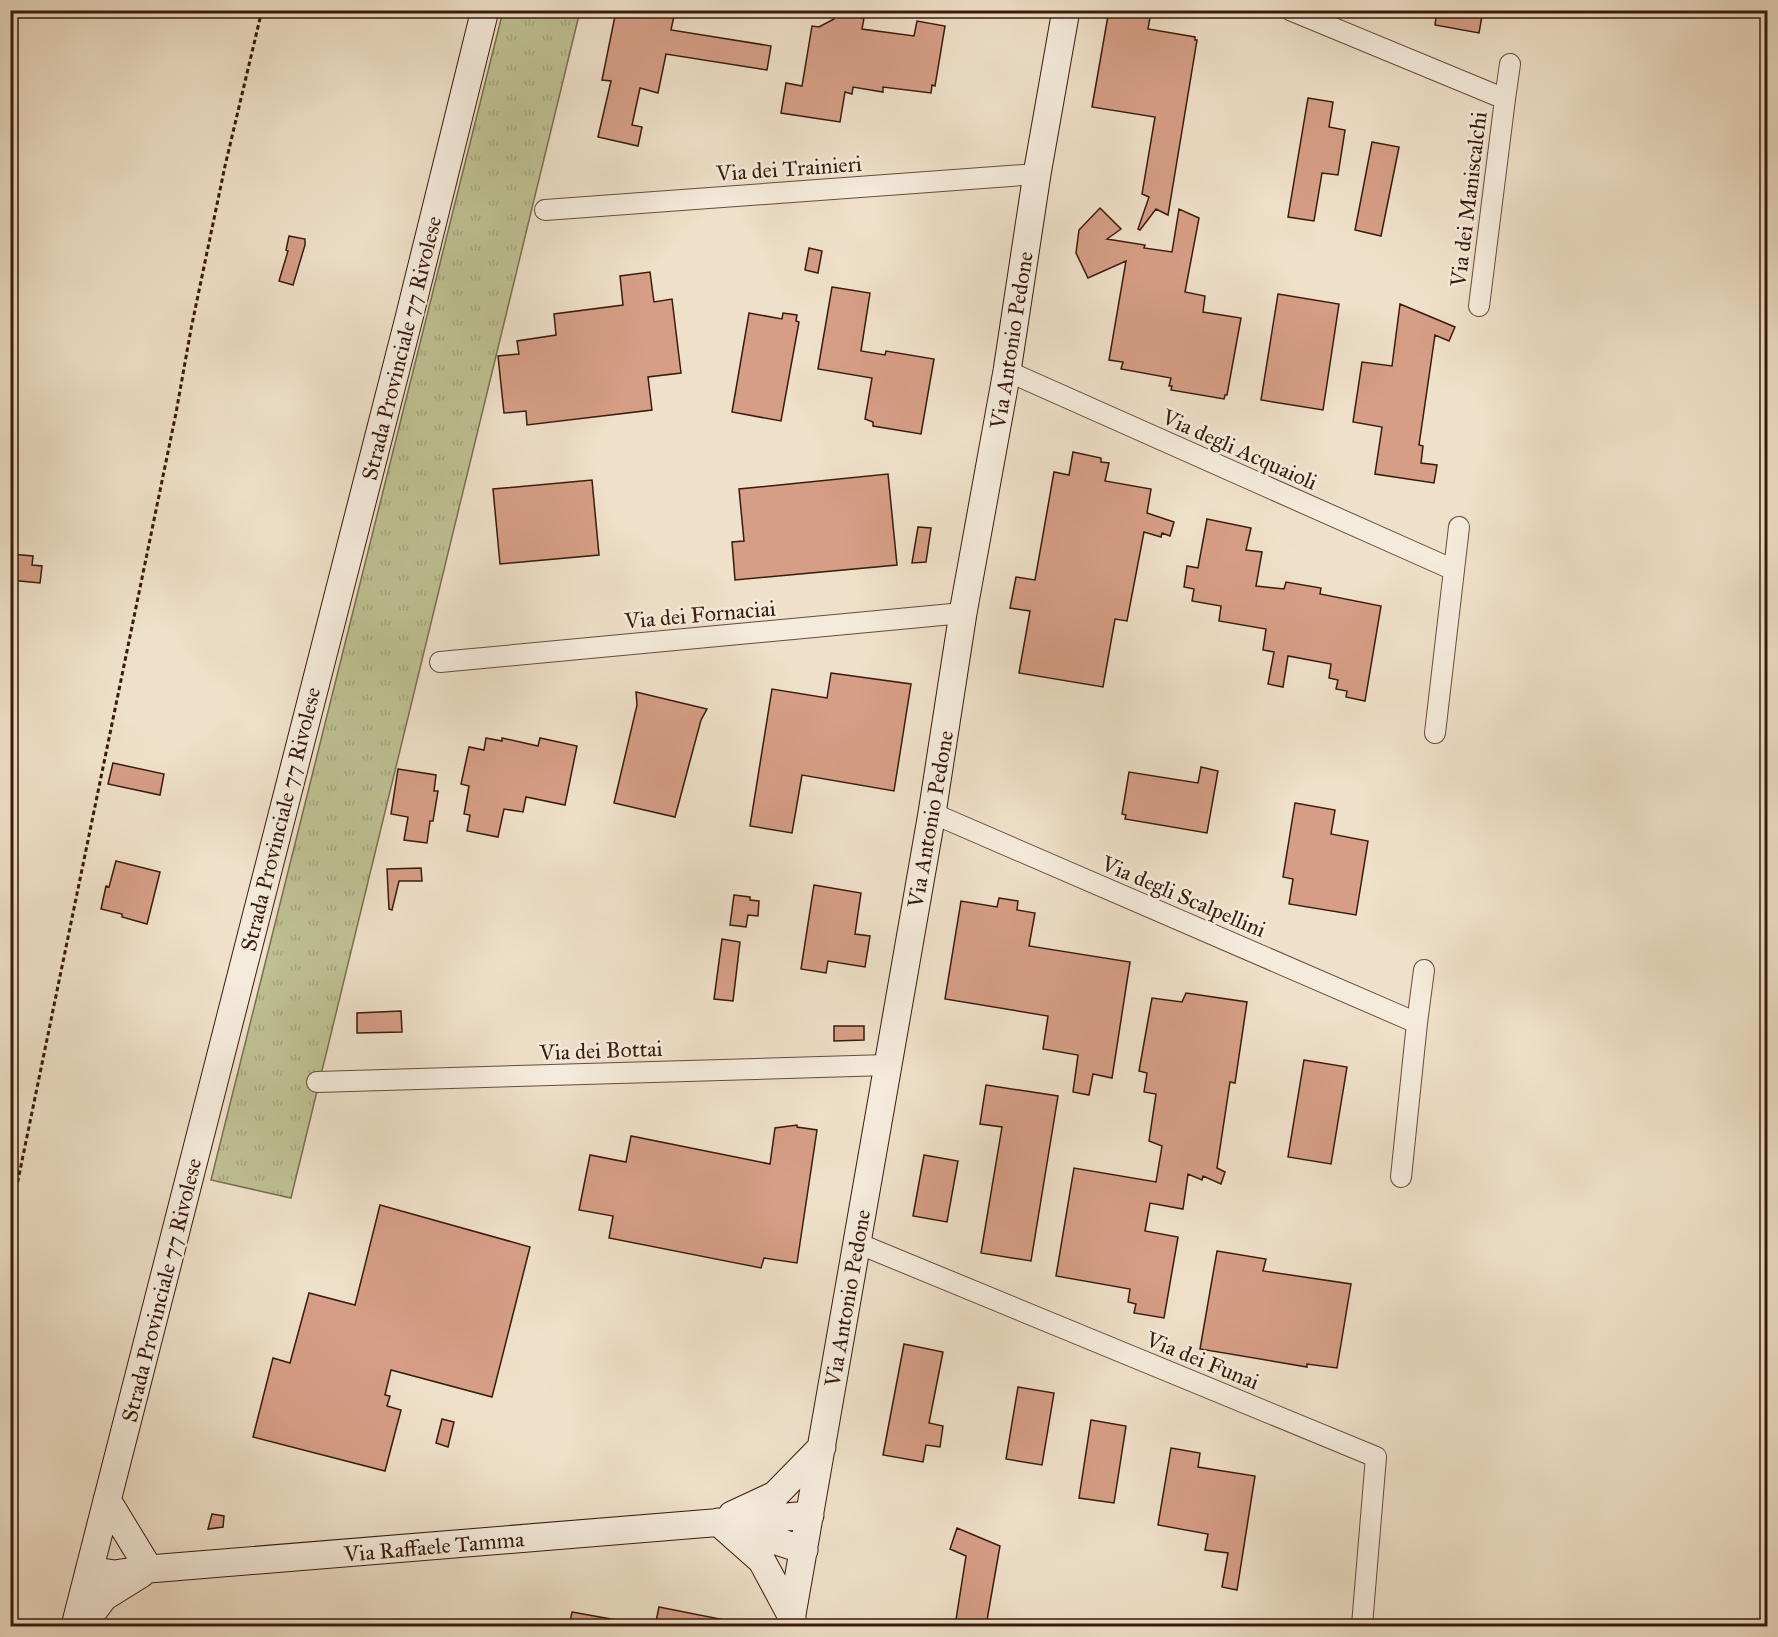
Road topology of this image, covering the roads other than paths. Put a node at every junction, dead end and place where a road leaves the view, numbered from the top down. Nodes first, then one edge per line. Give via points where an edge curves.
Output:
1 (485, 10) edge
2 (1066, 10) edge
3 (1290, 10) edge
4 (1510, 64) dead end
5 (1505, 99) junction
6 (1037, 174) junction
7 (545, 210) dead end
8 (1479, 306) dead end
9 (1007, 371) junction
10 (1459, 527) dead end
11 (1454, 570) junction
12 (963, 613) junction
13 (440, 662) dead end
14 (1435, 733) dead end
15 (932, 813) junction
16 (1424, 970) dead end
17 (1417, 1023) junction
18 (887, 1065) junction
19 (317, 1082) dead end
20 (1401, 1177) dead end
21 (857, 1243) junction
22 (822, 1447) junction
23 (107, 1500) junction
24 (810, 1515) junction
25 (718, 1522) junction
26 (804, 1550) junction
27 (92, 1560) junction
28 (149, 1569) junction
29 (791, 1622) edge
30 (1362, 1625) dead end
31 (75, 1626) edge
32 (82, 1626) edge

1 - 23 street, Strada Provinciale 77 Rivolese
2 - 6 street, Via Antonio Pedone
3 - 5 street, Via dei Maniscalchi
4 - 5 street, Via dei Maniscalchi
5 - 8 street, Via dei Maniscalchi
6 - 7 street, Via dei Trainieri
6 - 9 street, Via Antonio Pedone
9 - 11 street, Via degli Acquaioli
9 - 12 street, Via Antonio Pedone
10 - 11 street
11 - 14 street
12 - 13 street, Via dei Fornaciai
12 - 15 street, Via Antonio Pedone
15 - 17 street, Via degli Scalpellini
15 - 18 street, Via Antonio Pedone
16 - 17 street
17 - 20 street
18 - 19 street, Via dei Bottai
18 - 21 street, Via Antonio Pedone
21 - 22 street, Via Antonio Pedone
21 - 30 street, Via dei Funai via 1376,1457
22 - 24 street, Via Antonio Pedone
22 - 25 street via 775,1495
23 - 27 street, Strada Provinciale 77 Rivolese
23 - 28 street
24 - 25 street, Via Raffaele Tamma
24 - 26 street, Via Antonio Pedone
25 - 26 street
25 - 28 street, Via Raffaele Tamma
25 - 29 street via 762,1561
26 - 29 street, Via Antonio Pedone
27 - 28 street, Via Raffaele Tamma via 114,1574
27 - 31 street, Strada Provinciale 77 Rivolese
28 - 32 street via 104,1597

